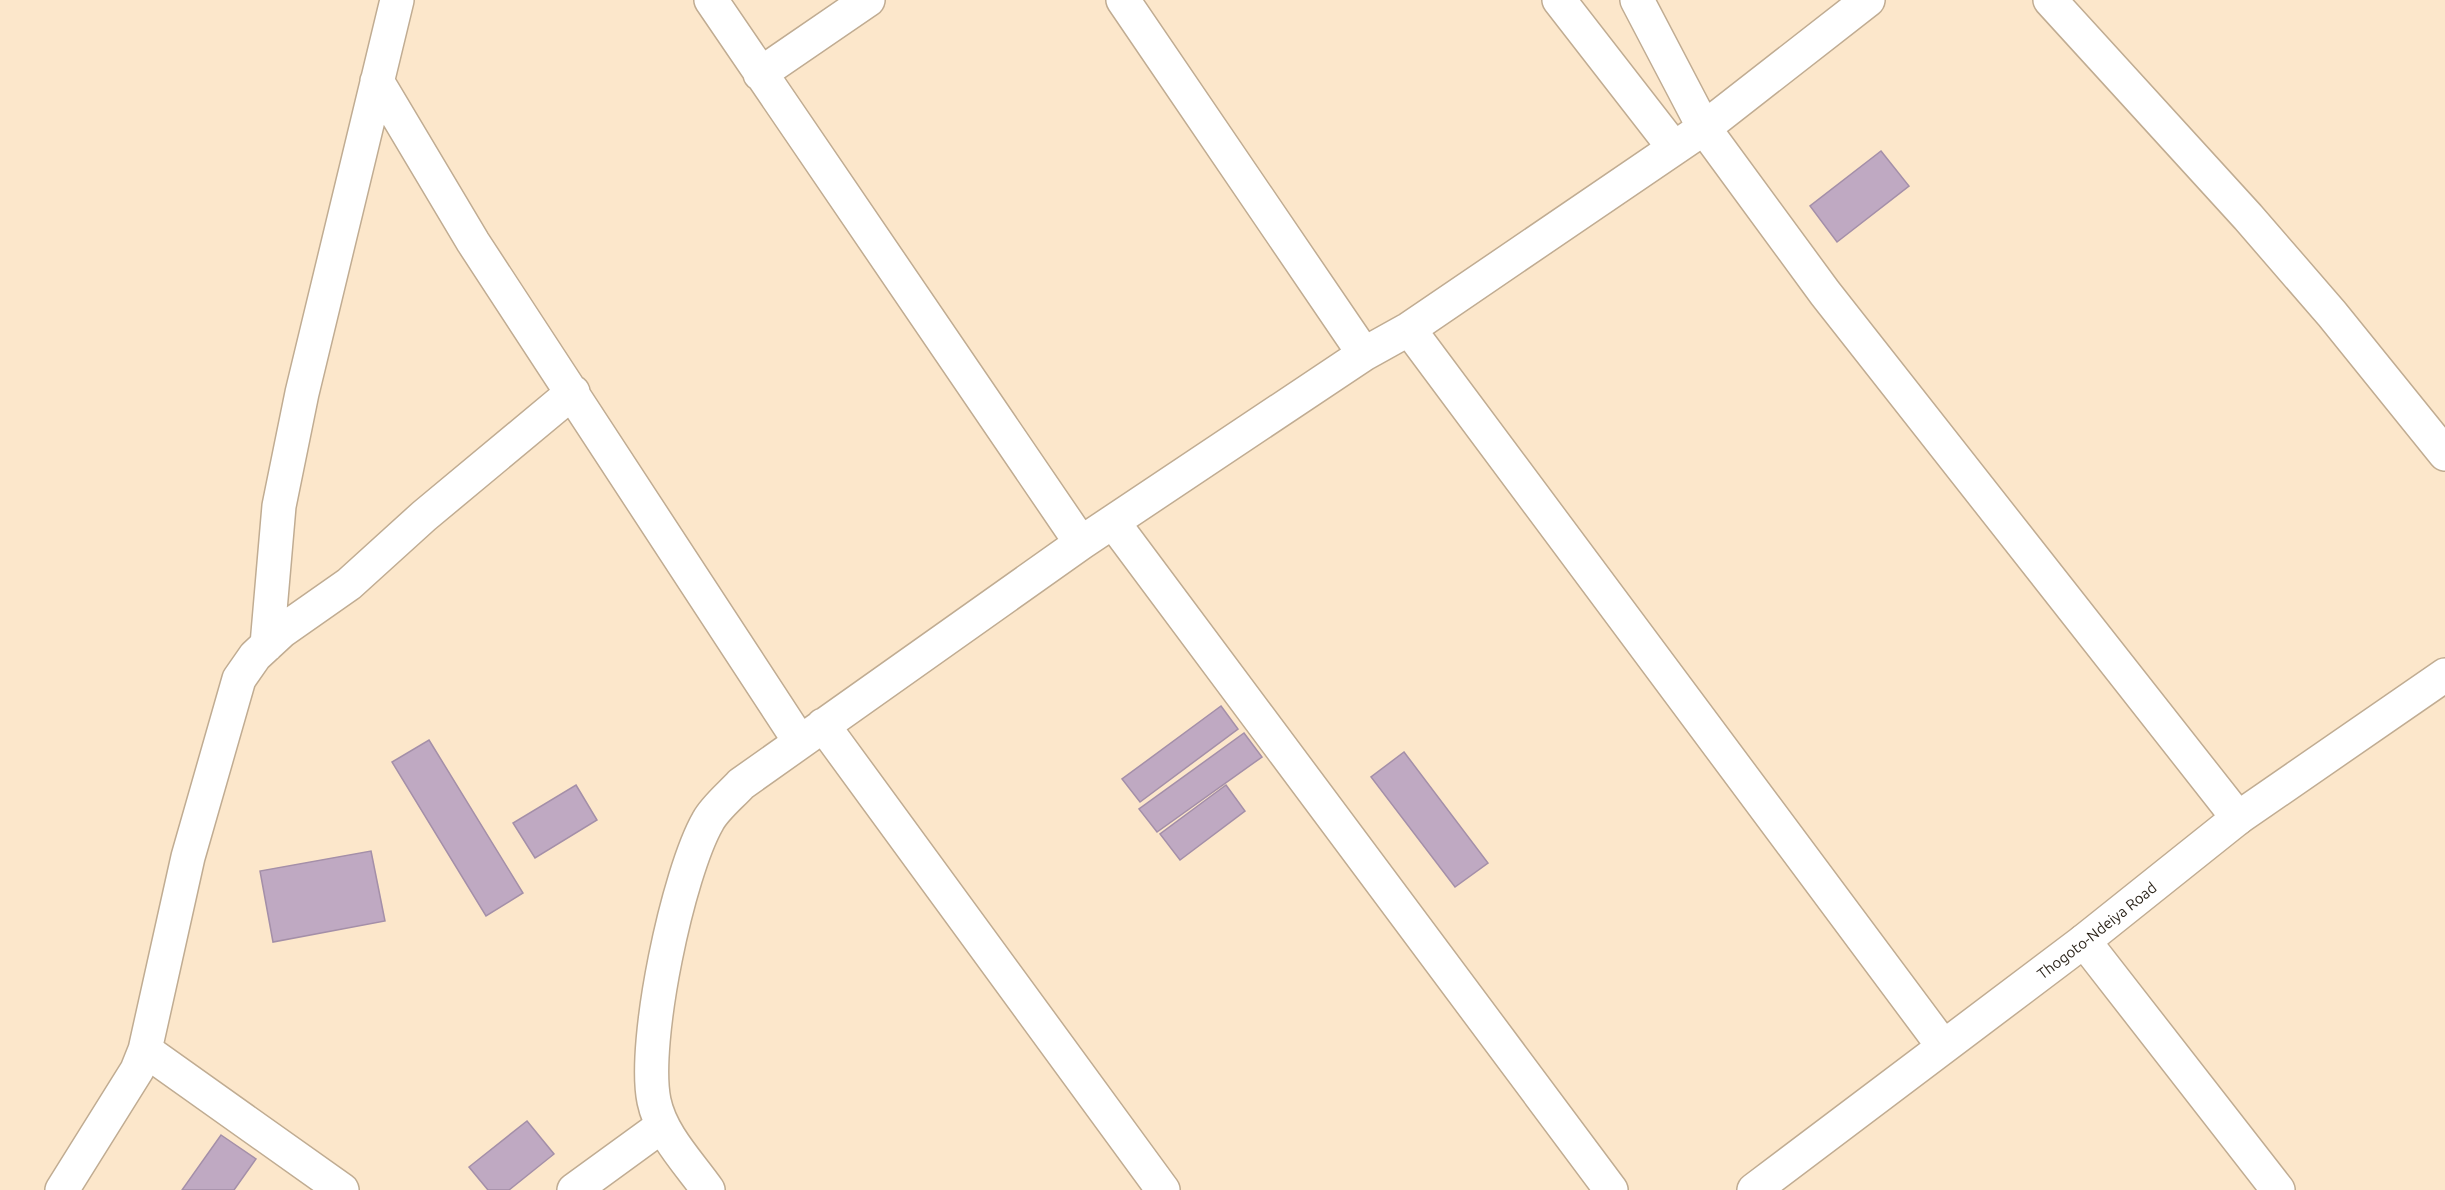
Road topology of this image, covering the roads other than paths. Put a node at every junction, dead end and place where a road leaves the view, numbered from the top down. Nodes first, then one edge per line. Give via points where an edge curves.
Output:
1 (397, 0) edge
2 (711, 0) edge
3 (868, 0) edge
4 (1123, 0) edge
5 (1559, 0) edge
6 (1637, 0) edge
7 (1868, 0) edge
8 (2050, 0) edge
9 (760, 74) junction
10 (377, 81) junction
11 (1704, 128) junction
12 (1674, 148) junction
13 (1409, 329) junction
14 (1364, 354) junction
15 (573, 392) junction
16 (2445, 454) edge
17 (1113, 522) junction
18 (1081, 543) junction
19 (267, 645) junction
20 (2445, 675) edge
21 (812, 734) junction
22 (2238, 818) junction
23 (2084, 941) junction
24 (1943, 1046) junction
25 (145, 1050) junction
26 (662, 1126) junction
27 (1762, 1188) edge
28 (62, 1190) edge
29 (342, 1190) edge
30 (574, 1190) edge
31 (708, 1190) edge
32 (1163, 1190) edge
33 (1611, 1190) edge
34 (2278, 1190) edge

1 - 10 street
2 - 9 street
3 - 9 street
4 - 14 street
5 - 12 street
6 - 11 street
7 - 11 street
8 - 16 street via 2332,314
9 - 18 street
10 - 15 street via 473,242
10 - 19 street via 279,506
11 - 12 street
11 - 22 street via 1825,293
12 - 13 street
13 - 14 street
13 - 24 street
14 - 17 street
15 - 19 street via 349,584
15 - 21 street
17 - 18 street
17 - 33 street
18 - 21 street
19 - 25 street via 247,664 239,679 188,857
20 - 22 street, Thogoto-Ndeiya Road
21 - 26 street via 741,784 708,820 683,882 651,1051 654,1101
21 - 32 street
22 - 23 street, Thogoto-Ndeiya Road
23 - 24 street, Thogoto-Ndeiya Road
23 - 34 street
24 - 27 street, Thogoto-Ndeiya Road
25 - 28 street via 137,1070
25 - 29 street
26 - 30 street
26 - 31 street

